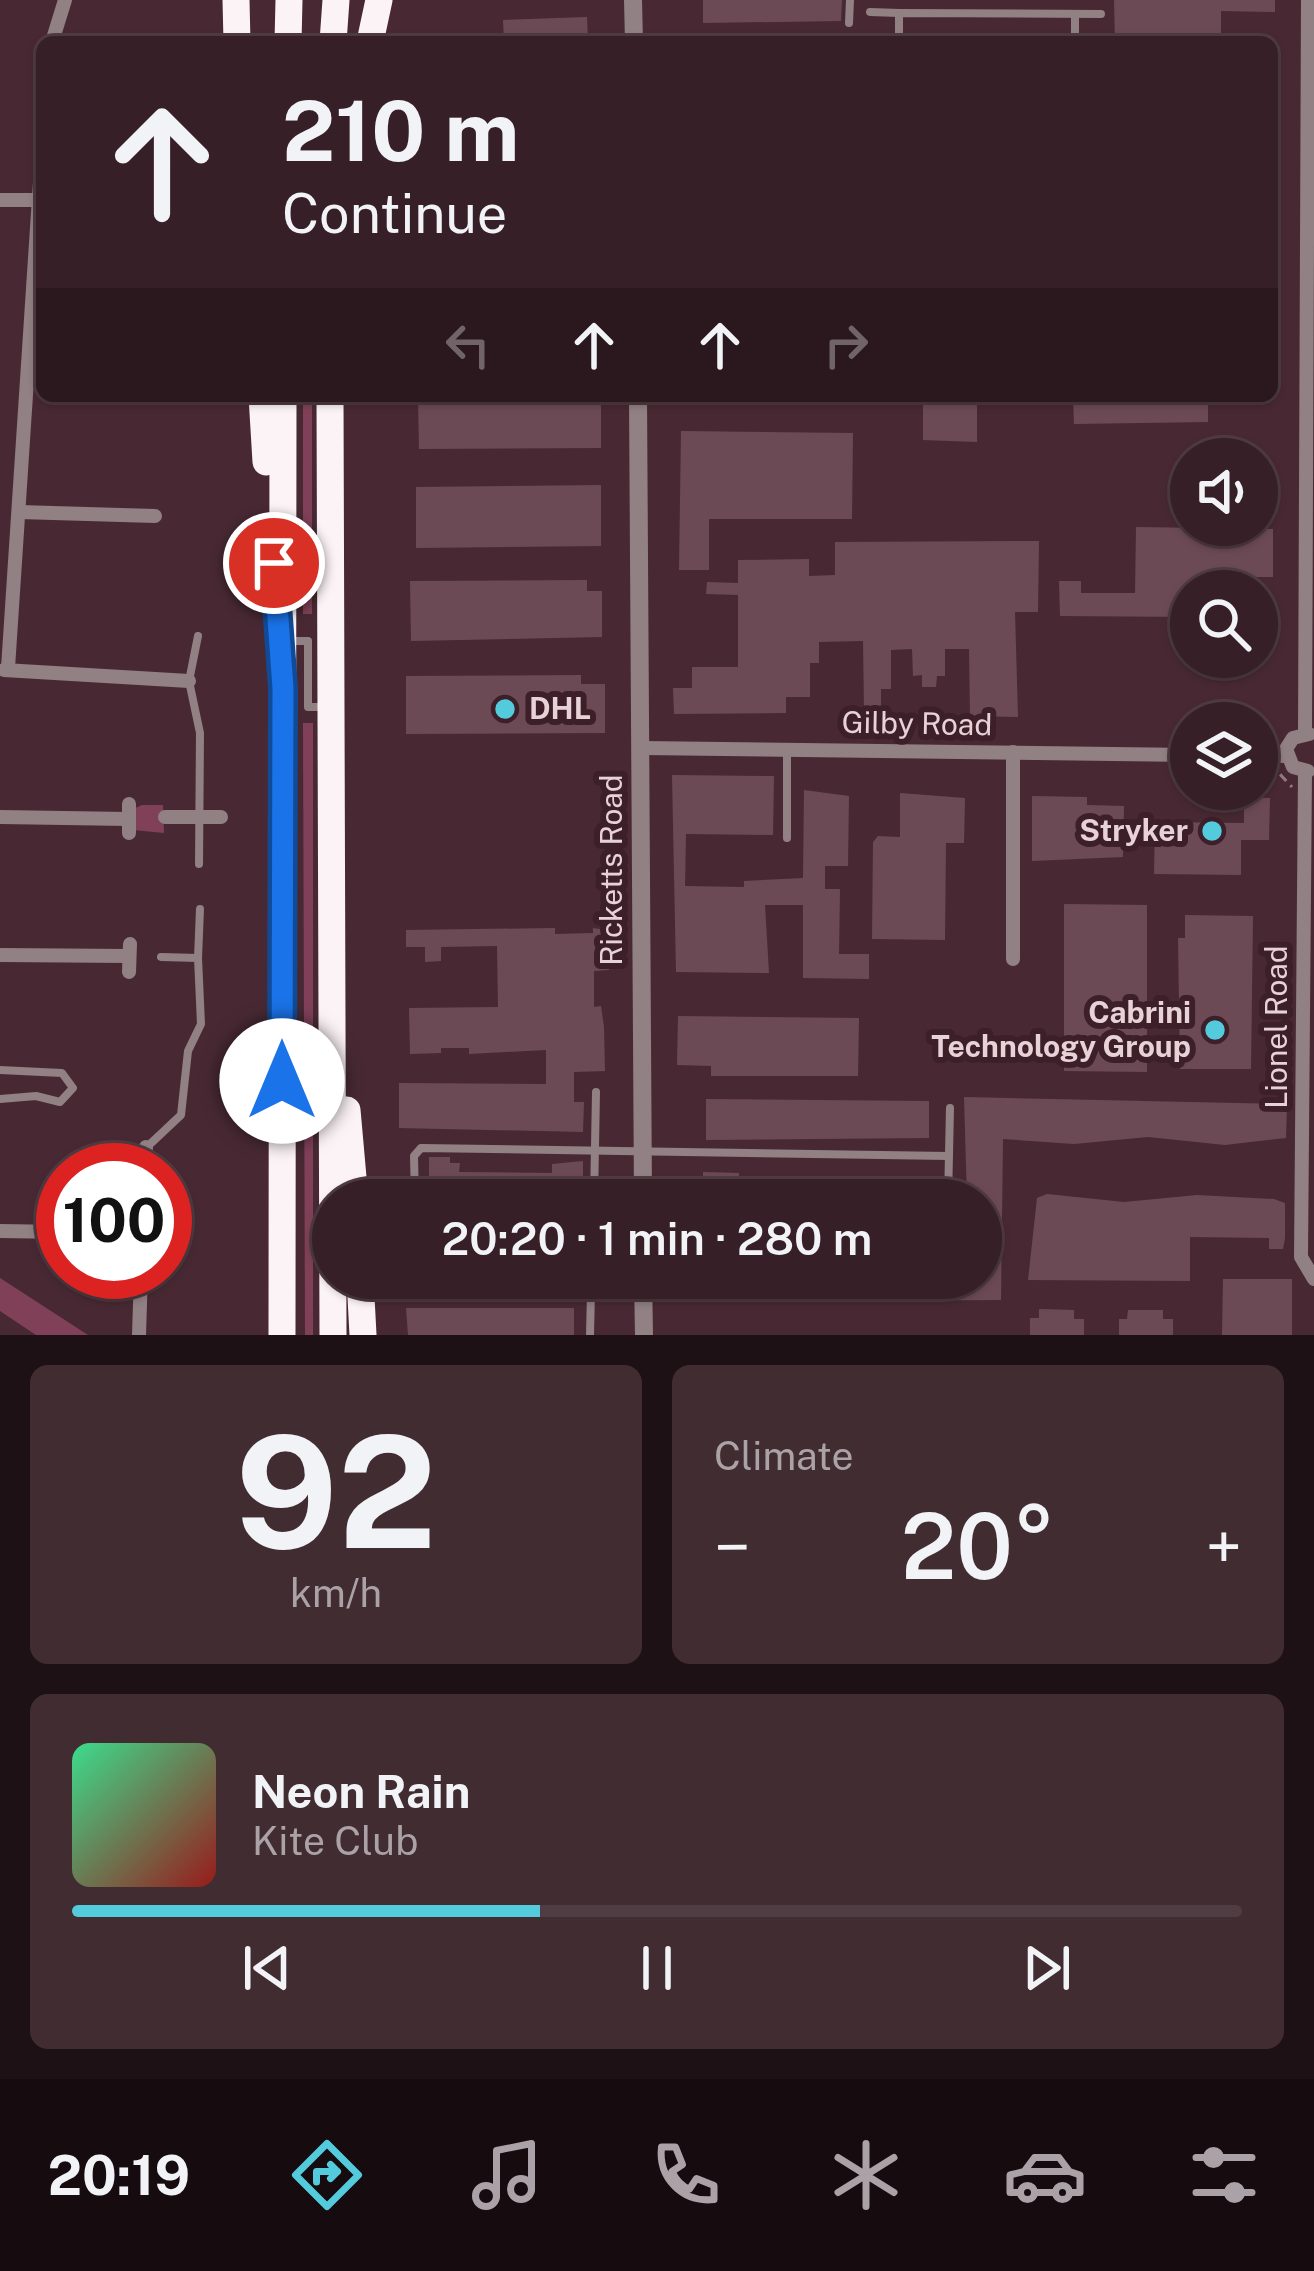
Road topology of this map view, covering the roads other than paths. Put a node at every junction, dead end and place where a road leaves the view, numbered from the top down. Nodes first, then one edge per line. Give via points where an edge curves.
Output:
1 (65, 0) edge
2 (236, 0) edge
3 (289, 0) edge
4 (336, 0) edge
5 (379, 0) edge
6 (633, 0) edge
7 (850, 0) edge
8 (1308, 0) edge
9 (871, 12) dead end
10 (899, 13) junction
11 (1075, 14) junction
12 (1101, 14) dead end
13 (849, 23) dead end
14 (54, 36) edge
15 (237, 36) edge
16 (288, 36) edge
17 (333, 36) edge
18 (371, 36) edge
19 (634, 36) edge
20 (899, 36) edge
21 (1075, 36) edge
22 (0, 200) edge
23 (36, 200) edge
24 (36, 342) edge
25 (262, 402) edge
26 (283, 402) edge
27 (330, 402) edge
28 (342, 402) edge
29 (638, 402) edge
30 (19, 512) junction
31 (155, 516) dead end
32 (198, 636) dead end
33 (283, 641) junction
34 (4, 670) edge
35 (189, 681) junction
36 (283, 688) junction
37 (331, 707) junction
38 (1310, 734) edge
39 (642, 748) junction
40 (787, 750) junction
41 (1013, 752) junction
42 (1170, 755) edge
43 (1278, 756) edge
44 (1286, 756) junction
45 (1310, 771) edge
46 (0, 817) edge
47 (165, 817) dead end
48 (200, 817) junction
49 (221, 817) dead end
50 (129, 819) dead end
51 (788, 838) dead end
52 (199, 864) dead end
53 (200, 909) dead end
54 (0, 955) edge
55 (129, 957) dead end
56 (160, 957) dead end
57 (199, 958) junction
58 (1013, 959) dead end
59 (332, 969) junction
60 (0, 1070) edge
61 (596, 1092) dead end
62 (0, 1099) edge
63 (950, 1108) dead end
64 (151, 1143) edge
65 (595, 1149) junction
66 (643, 1149) junction
67 (949, 1156) junction
68 (353, 1179) edge
69 (415, 1179) edge
70 (594, 1179) edge
71 (643, 1179) edge
72 (948, 1179) edge
73 (281, 1211) junction
74 (0, 1231) edge
75 (36, 1232) edge
76 (1314, 1280) edge
77 (140, 1299) edge
78 (361, 1299) edge
79 (591, 1299) edge
80 (644, 1299) edge
81 (139, 1335) edge
82 (261, 1335) edge
83 (282, 1335) edge
84 (333, 1335) edge
85 (363, 1335) edge
86 (590, 1335) edge
87 (644, 1335) edge

1 - 14 street
2 - 15 highway
3 - 16 highway
4 - 17 highway
5 - 18 highway
6 - 19 street
7 - 13 lane
8 - 38 street
9 - 10 lane
10 - 11 lane
10 - 20 lane
11 - 12 lane
11 - 21 lane
22 - 23 street
24 - 30 street
25 - 36 highway
26 - 33 highway
27 - 37 highway
28 - 37 highway
29 - 39 street, Ricketts Road
30 - 31 street
30 - 34 street
32 - 35 lane
33 - 36 highway
33 - 37 lane via 308,641 308,707
34 - 35 street
35 - 48 lane via 200,733
36 - 73 highway
37 - 59 highway
38 - 44 street via 1288,743
39 - 40 street, Gilby Road
39 - 66 street, Ricketts Road
40 - 41 street, Gilby Road
40 - 51 lane
41 - 42 street, Gilby Road
41 - 58 street
43 - 44 street
44 - 45 street
45 - 76 street, Lionel Road via 1301,1257
46 - 50 street
47 - 48 street
48 - 49 street
48 - 52 lane
53 - 57 lane
54 - 55 street
56 - 57 lane
57 - 64 lane via 201,1024 188,1051 181,1115
59 - 68 highway
59 - 84 highway
60 - 62 lane via 62,1073 73,1088 60,1102
61 - 65 lane
63 - 67 lane
65 - 66 lane
65 - 69 lane via 421,1148 413,1156
65 - 70 lane
66 - 67 lane
66 - 71 street, Ricketts Road
67 - 72 lane
73 - 82 highway
73 - 83 highway
74 - 75 street
77 - 81 street
78 - 85 highway
79 - 86 lane
80 - 87 street

